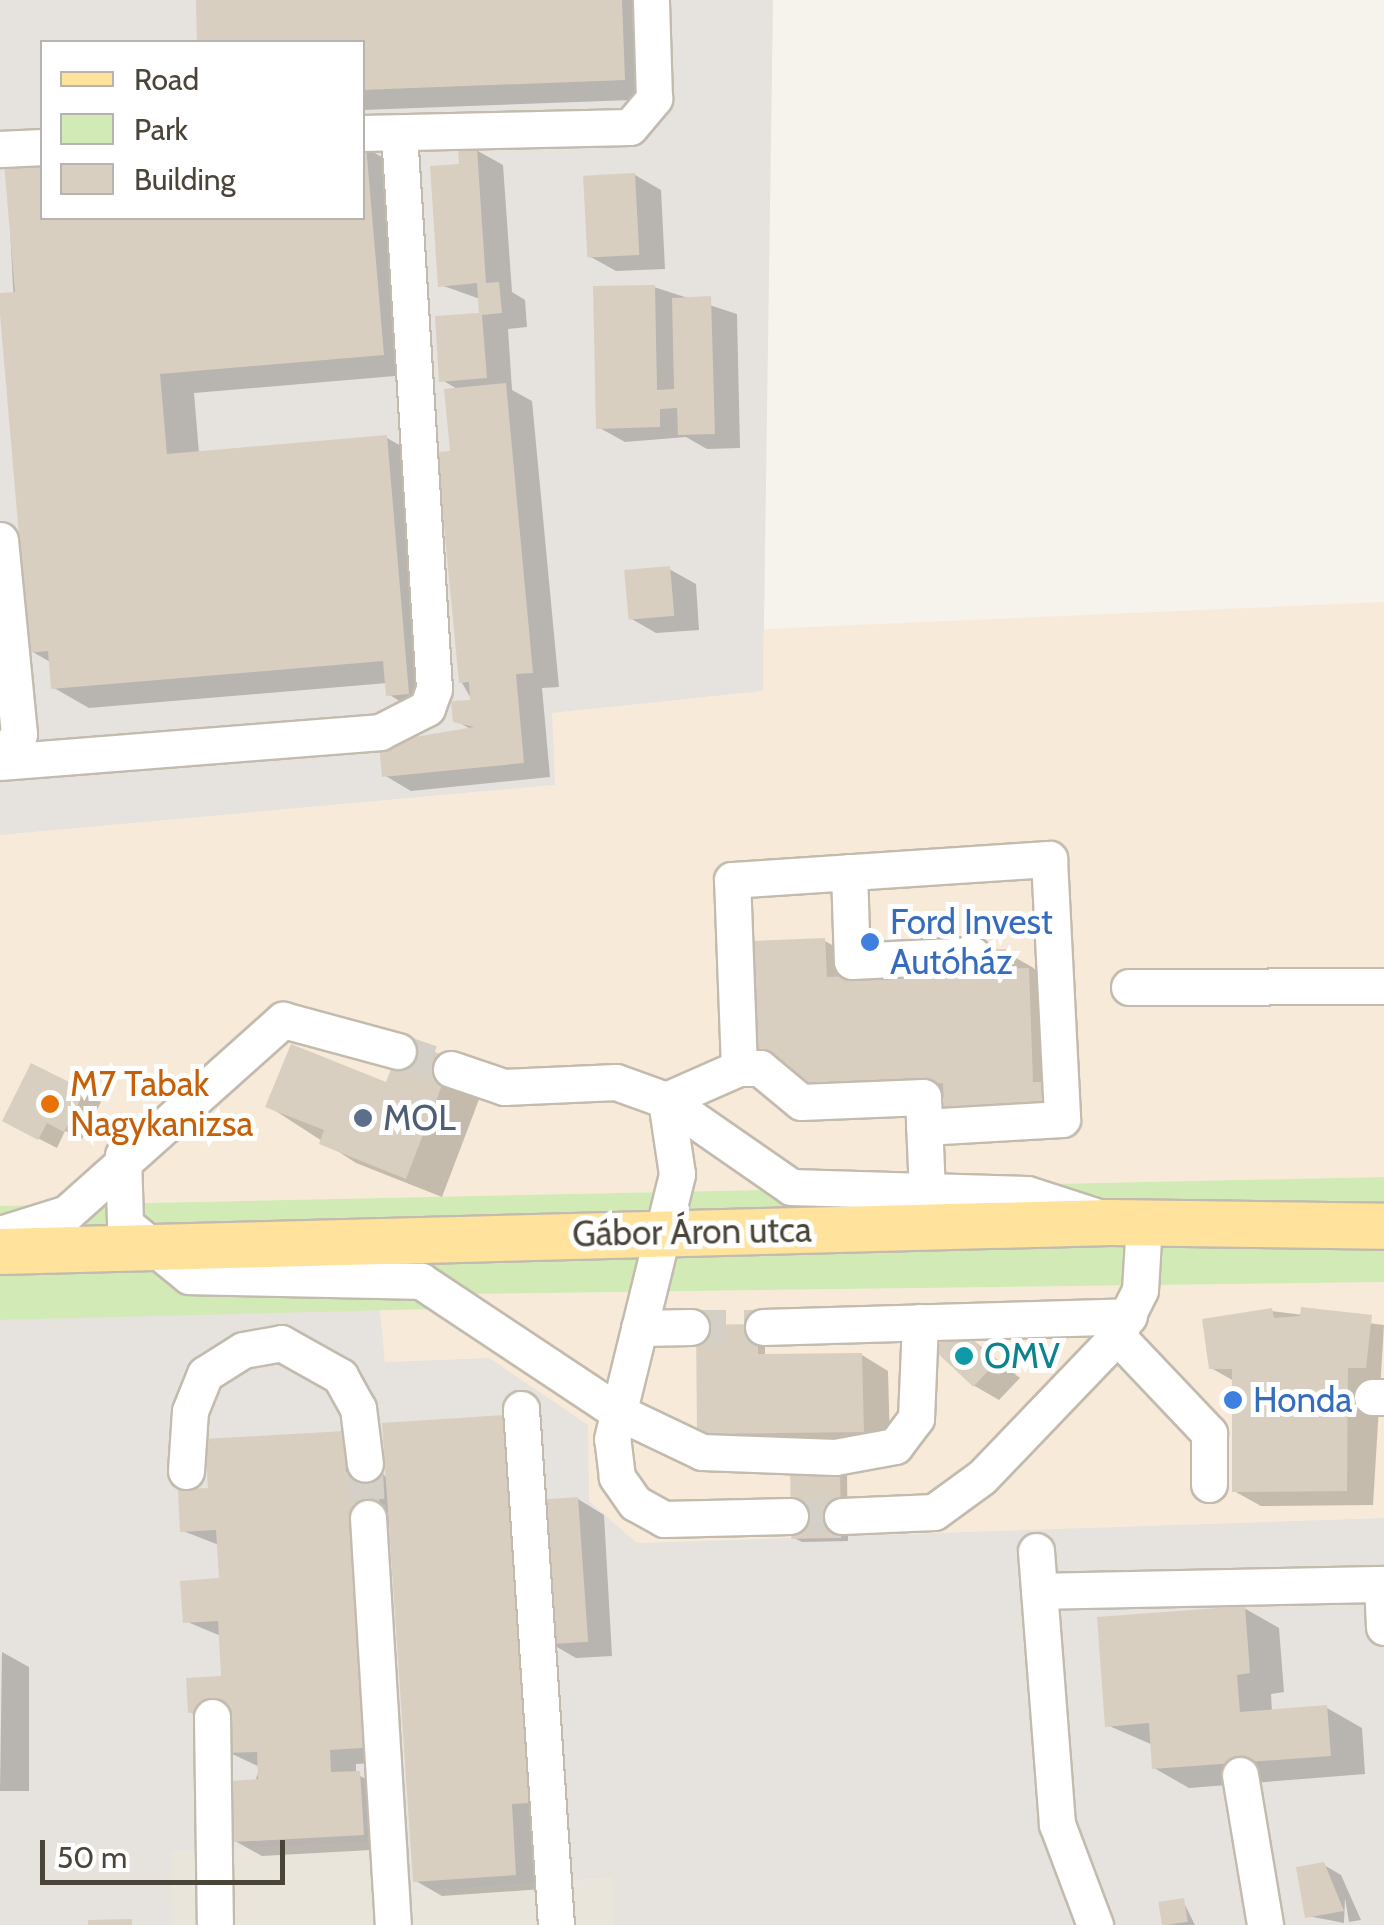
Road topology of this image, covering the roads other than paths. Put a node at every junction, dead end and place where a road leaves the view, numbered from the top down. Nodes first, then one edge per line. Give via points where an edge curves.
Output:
1 (651, 0) edge
2 (365, 133) edge
3 (399, 133) junction
4 (40, 146) edge
5 (0, 149) edge
6 (0, 540) edge
7 (0, 761) edge
8 (849, 872) junction
9 (972, 954) dead end
10 (1384, 986) edge
11 (1129, 987) dead end
12 (398, 1051) tunnel mouth
13 (739, 1068) junction
14 (451, 1069) tunnel mouth
15 (666, 1100) junction
16 (924, 1127) junction
17 (123, 1155) junction
18 (927, 1192) junction
19 (1127, 1222) junction
20 (1384, 1226) edge
21 (663, 1233) junction
22 (0, 1234) edge
23 (150, 1248) junction
24 (0, 1251) edge
25 (920, 1322) junction
26 (1123, 1326) junction
27 (690, 1327) tunnel mouth
28 (763, 1327) tunnel mouth
29 (639, 1328) junction
30 (521, 1410) dead end
31 (618, 1412) junction
32 (365, 1464) tunnel mouth
33 (186, 1471) dead end
34 (1209, 1484) dead end
35 (790, 1516) tunnel mouth
36 (842, 1516) tunnel mouth
37 (368, 1518) tunnel mouth
38 (1036, 1551) dead end
39 (1383, 1584) edge
40 (1039, 1591) junction
41 (1384, 1626) edge
42 (212, 1717) dead end
43 (1240, 1775) dead end
44 (215, 1925) edge
45 (393, 1925) edge
46 (556, 1925) edge
47 (1095, 1925) edge
48 (1264, 1925) edge

1 - 3 street via 654,98 630,127
2 - 3 street
3 - 7 street via 434,689 427,708 380,732
4 - 5 street
6 - 7 street via 18,734
8 - 9 street via 852,960
8 - 13 street via 732,880
8 - 16 street via 1049,860 1062,1119
10 - 11 street
12 - 17 street via 283,1020
13 - 15 street
13 - 16 street via 760,1068 801,1102 923,1097
14 - 15 street via 504,1086 616,1082
15 - 18 street via 770,1179 815,1192
15 - 21 street via 678,1156
16 - 18 street
17 - 22 street via 54,1222
17 - 23 street via 120,1210
18 - 19 street via 1058,1198
19 - 20 main road, Gábor Áron utca
19 - 21 main road, Gábor Áron utca
19 - 26 street via 1144,1269
21 - 23 main road, Gábor Áron utca
21 - 29 street
23 - 24 main road, Gábor Áron utca
23 - 31 street via 200,1278 422,1281
25 - 26 street
25 - 28 street
25 - 31 street via 916,1418 905,1440 885,1450 723,1456
26 - 34 street via 1209,1433
26 - 36 street via 946,1508
27 - 29 street
29 - 31 street
30 - 46 street
31 - 35 street via 614,1467 648,1514
32 - 33 street via 358,1408 340,1376 280,1342 243,1350 206,1374 190,1411
37 - 45 street
38 - 40 street
39 - 40 street
39 - 41 street
40 - 47 street via 1057,1824
42 - 44 street
43 - 48 street

